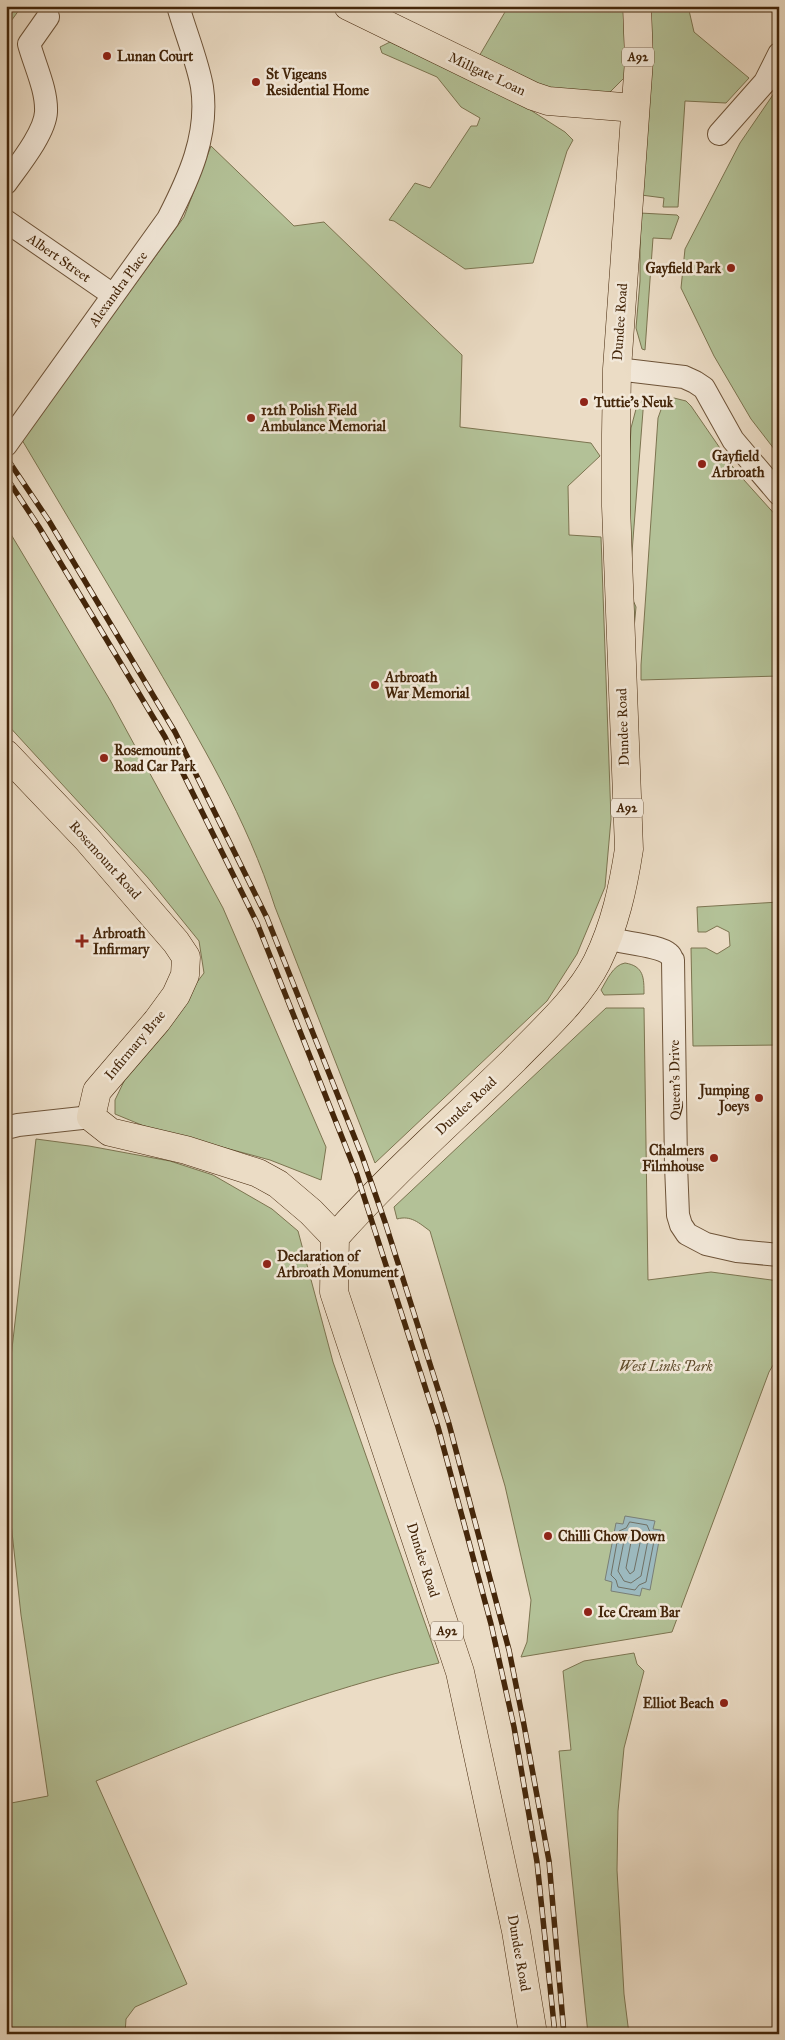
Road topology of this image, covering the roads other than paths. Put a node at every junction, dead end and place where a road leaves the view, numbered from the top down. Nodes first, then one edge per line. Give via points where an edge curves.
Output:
1 (178, 6) edge
2 (348, 6) edge
3 (637, 6) edge
4 (48, 17) dead end
5 (779, 54) edge
6 (635, 108) junction
7 (719, 134) dead end
8 (6, 183) edge
9 (6, 221) edge
10 (113, 296) junction
11 (617, 369) junction
12 (6, 445) edge
13 (779, 494) edge
14 (6, 754) edge
15 (607, 938) junction
16 (185, 975) joint
17 (91, 1117) junction
18 (6, 1128) edge
19 (335, 1237) junction
20 (779, 1255) edge
21 (532, 2034) edge

1 - 10 street, Alexandra Place via 202,87 204,120 200,146 168,219
2 - 6 main road, Millgate Loan via 533,96 548,101
3 - 6 main road, A92 via 639,60
4 - 8 street via 29,44 45,99 46,114 39,134
5 - 7 street via 765,82
6 - 11 main road, Dundee Road / A92
9 - 10 street, Albert Street
10 - 12 street, Alexandra Place
11 - 13 street via 684,378 704,388 733,440
11 - 15 main road, Dundee Road / A92 via 616,506 629,849 617,912
14 - 16 main road, Rosemount Road via 87,839 176,942 186,957
15 - 19 main road, Dundee Road / A92 via 596,963 550,1024
15 - 20 street, Queen's Drive via 652,947 669,953 673,960 676,1165 681,1225 687,1234 706,1244
16 - 17 main road, Infirmary Brae via 176,995 157,1021 97,1091
17 - 18 street
17 - 19 main road via 110,1132 186,1150 258,1173 278,1184
19 - 21 main road, Dundee Road / A92 via 334,1292 460,1672 516,1931

